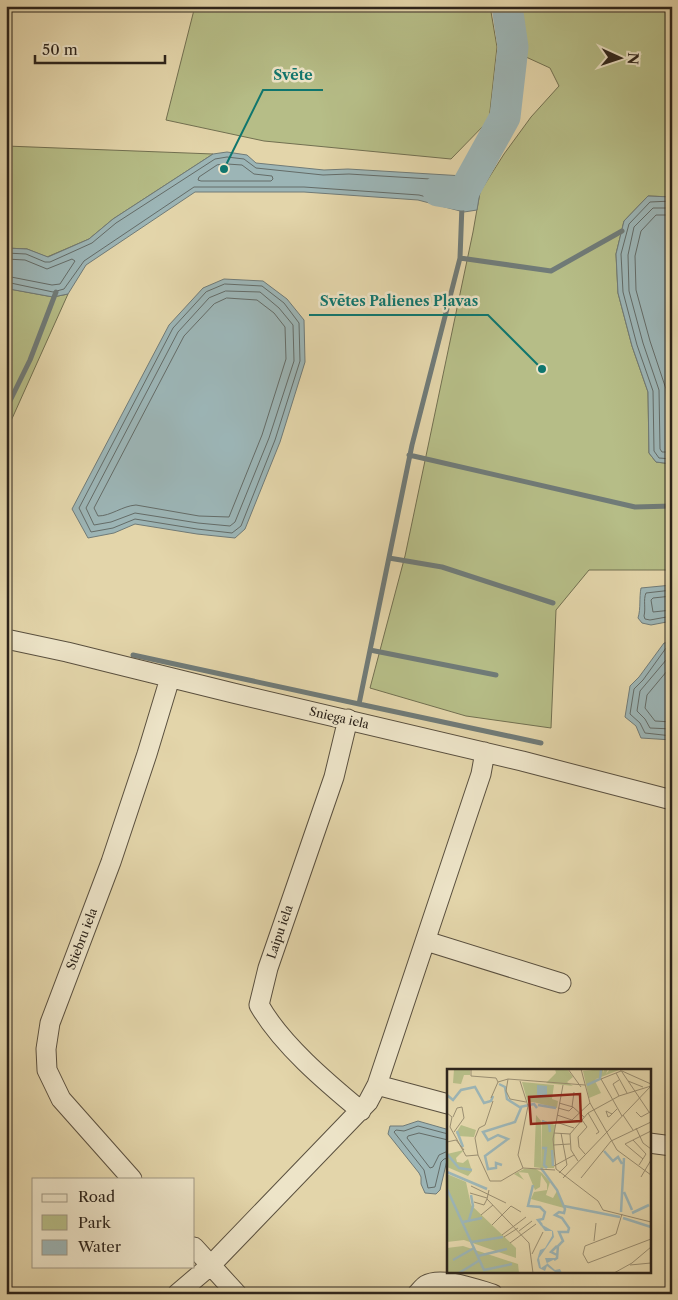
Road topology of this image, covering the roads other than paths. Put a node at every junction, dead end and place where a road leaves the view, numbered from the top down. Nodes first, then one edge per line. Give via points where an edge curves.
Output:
1 (6, 639) edge
2 (170, 678) junction
3 (348, 719) junction
4 (485, 752) junction
5 (672, 800) edge
6 (426, 941) junction
7 (561, 983) dead end
8 (377, 1085) junction
9 (447, 1104) edge
10 (361, 1110) junction
11 (650, 1143) edge
12 (672, 1146) edge
13 (131, 1178) edge
14 (195, 1248) edge
15 (211, 1265) junction
16 (177, 1294) edge
17 (237, 1294) edge
18 (417, 1294) edge
19 (493, 1294) edge

1 - 2 street, Sniega iela
2 - 3 street, Sniega iela
2 - 13 street, Stiebru iela via 111,862 50,1024 46,1050 47,1070 61,1099
3 - 4 street, Sniega iela
3 - 10 street, Laipu iela via 334,777 268,968 259,1005 295,1050
4 - 5 street, Sniega iela
4 - 6 street via 481,774
6 - 7 street
6 - 8 street
8 - 9 street
8 - 10 street
10 - 15 street
11 - 12 street
14 - 15 street
15 - 16 street
15 - 17 street
18 - 19 street via 426,1285 441,1282

